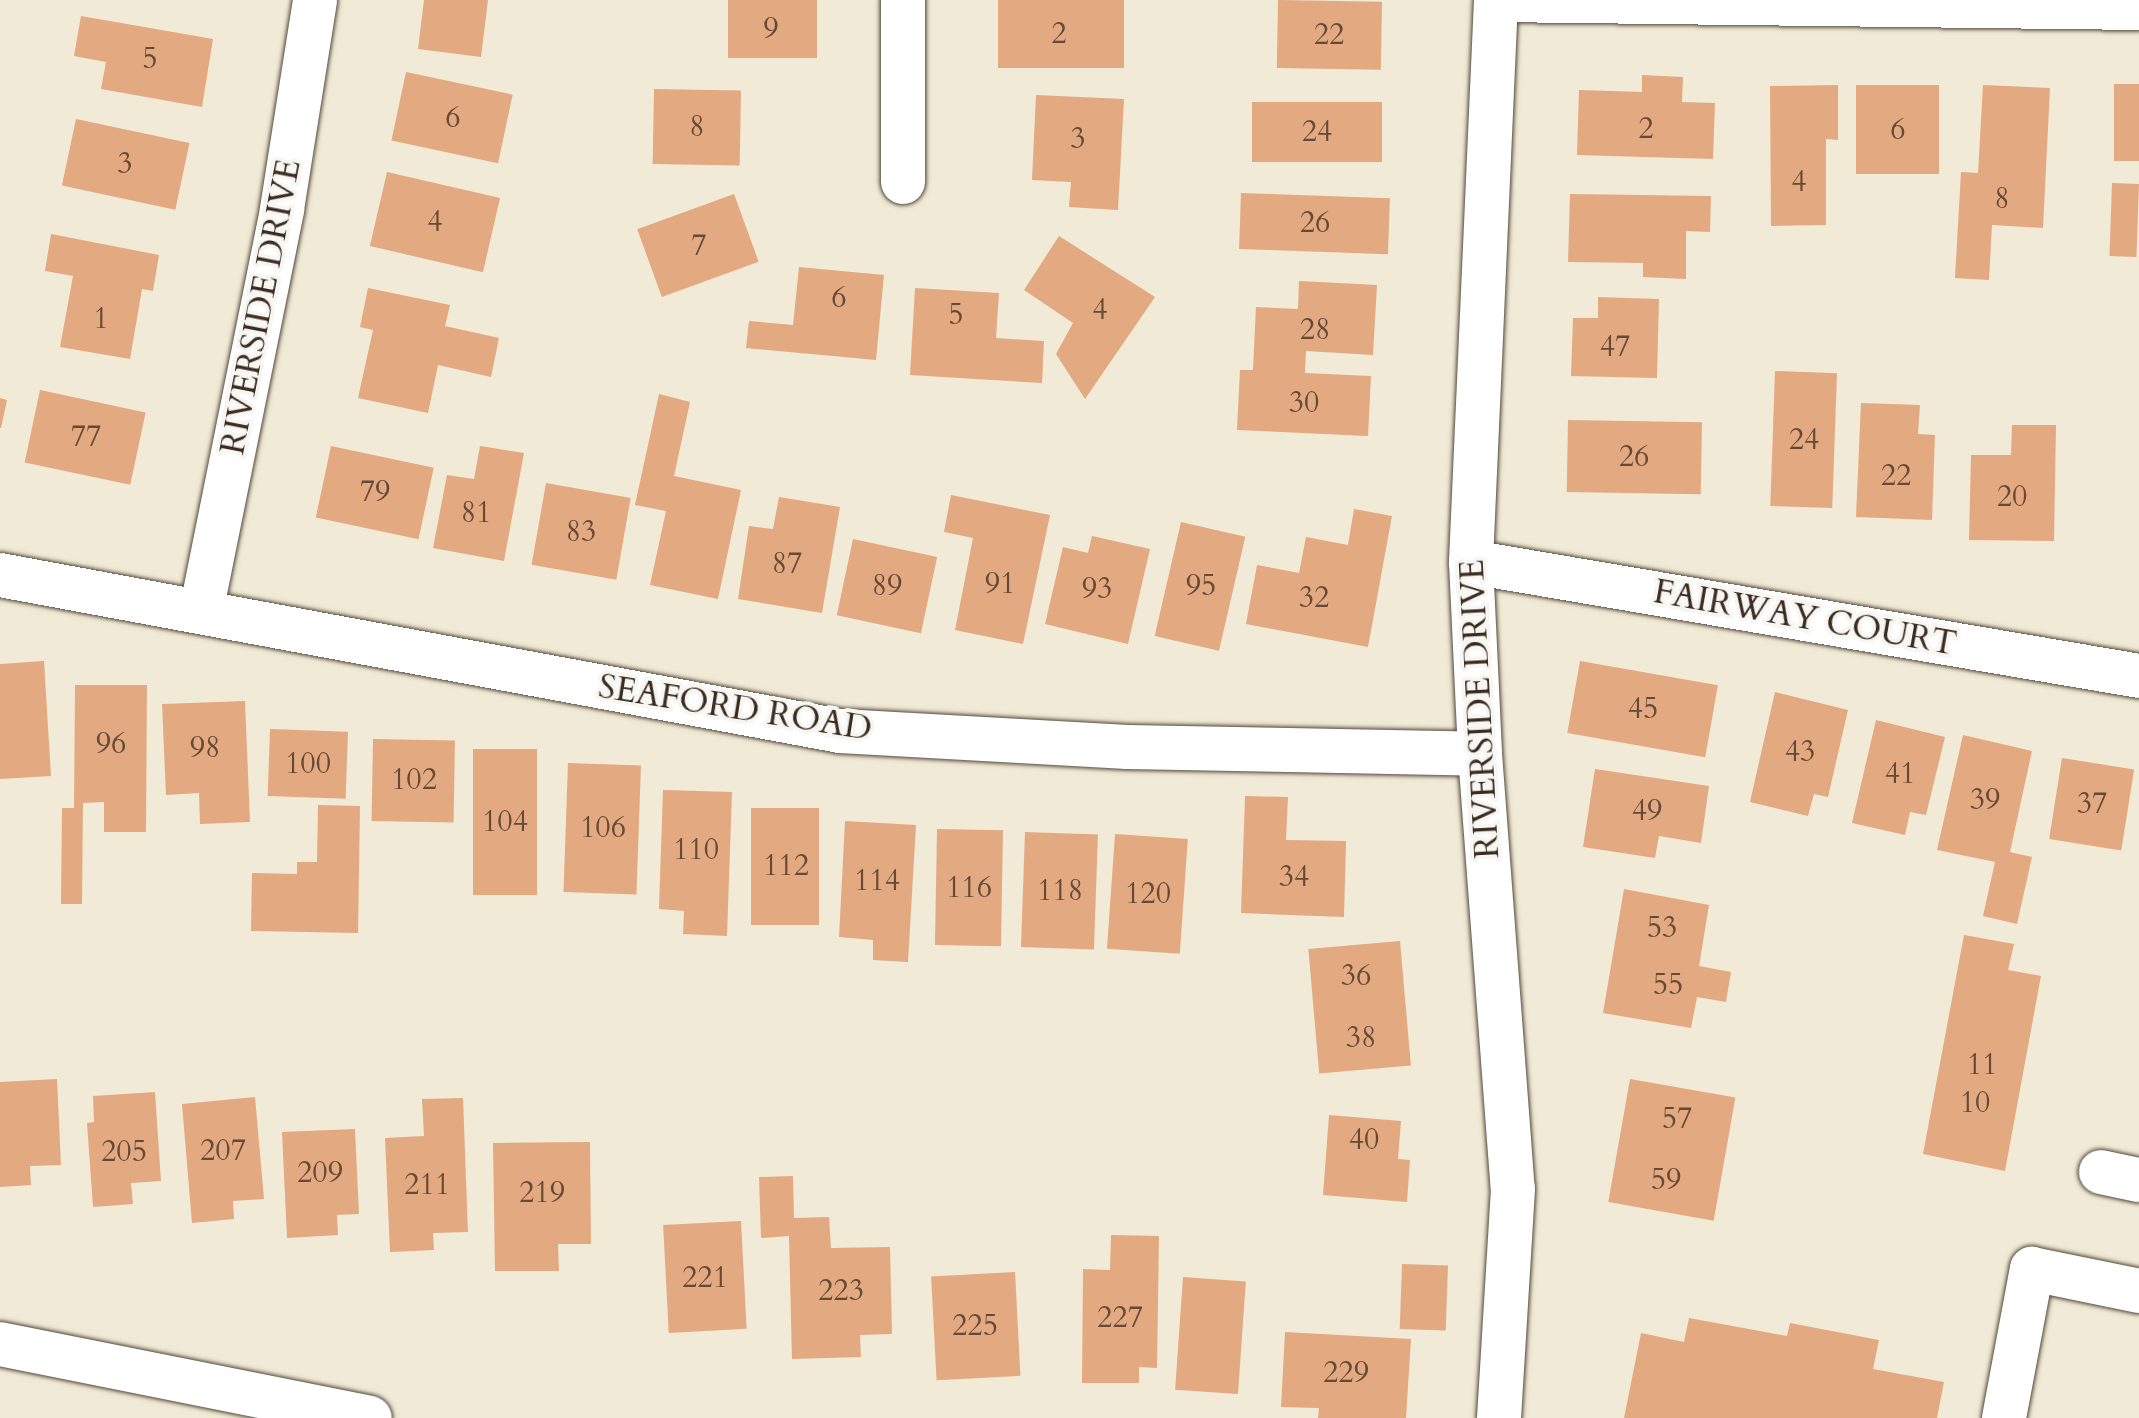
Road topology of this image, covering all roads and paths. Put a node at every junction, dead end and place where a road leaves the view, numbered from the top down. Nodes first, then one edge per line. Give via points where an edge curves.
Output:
1 (315, 0) edge
2 (903, 0) edge
3 (1496, 0) edge
4 (2139, 8) edge
5 (903, 182) dead end
6 (1471, 562) junction
7 (0, 575) edge
8 (201, 612) junction
9 (2139, 676) edge
10 (1480, 754) junction
11 (2139, 1291) edge
12 (0, 1344) edge
13 (370, 1418) edge
14 (1499, 1418) edge
15 (2004, 1418) edge

1 - 8 street, RIVERSIDE DRIVE via 282,209
2 - 5 street
3 - 4 street
3 - 6 street, RIVERSIDE DRIVE
6 - 9 street, FAIRWAY COURT
6 - 10 street, RIVERSIDE DRIVE
7 - 8 street, SEAFORD ROAD
8 - 10 street, SEAFORD ROAD via 840,731 1128,747
10 - 14 street, RIVERSIDE DRIVE via 1513,1189
11 - 15 street via 2032,1269
12 - 13 street

